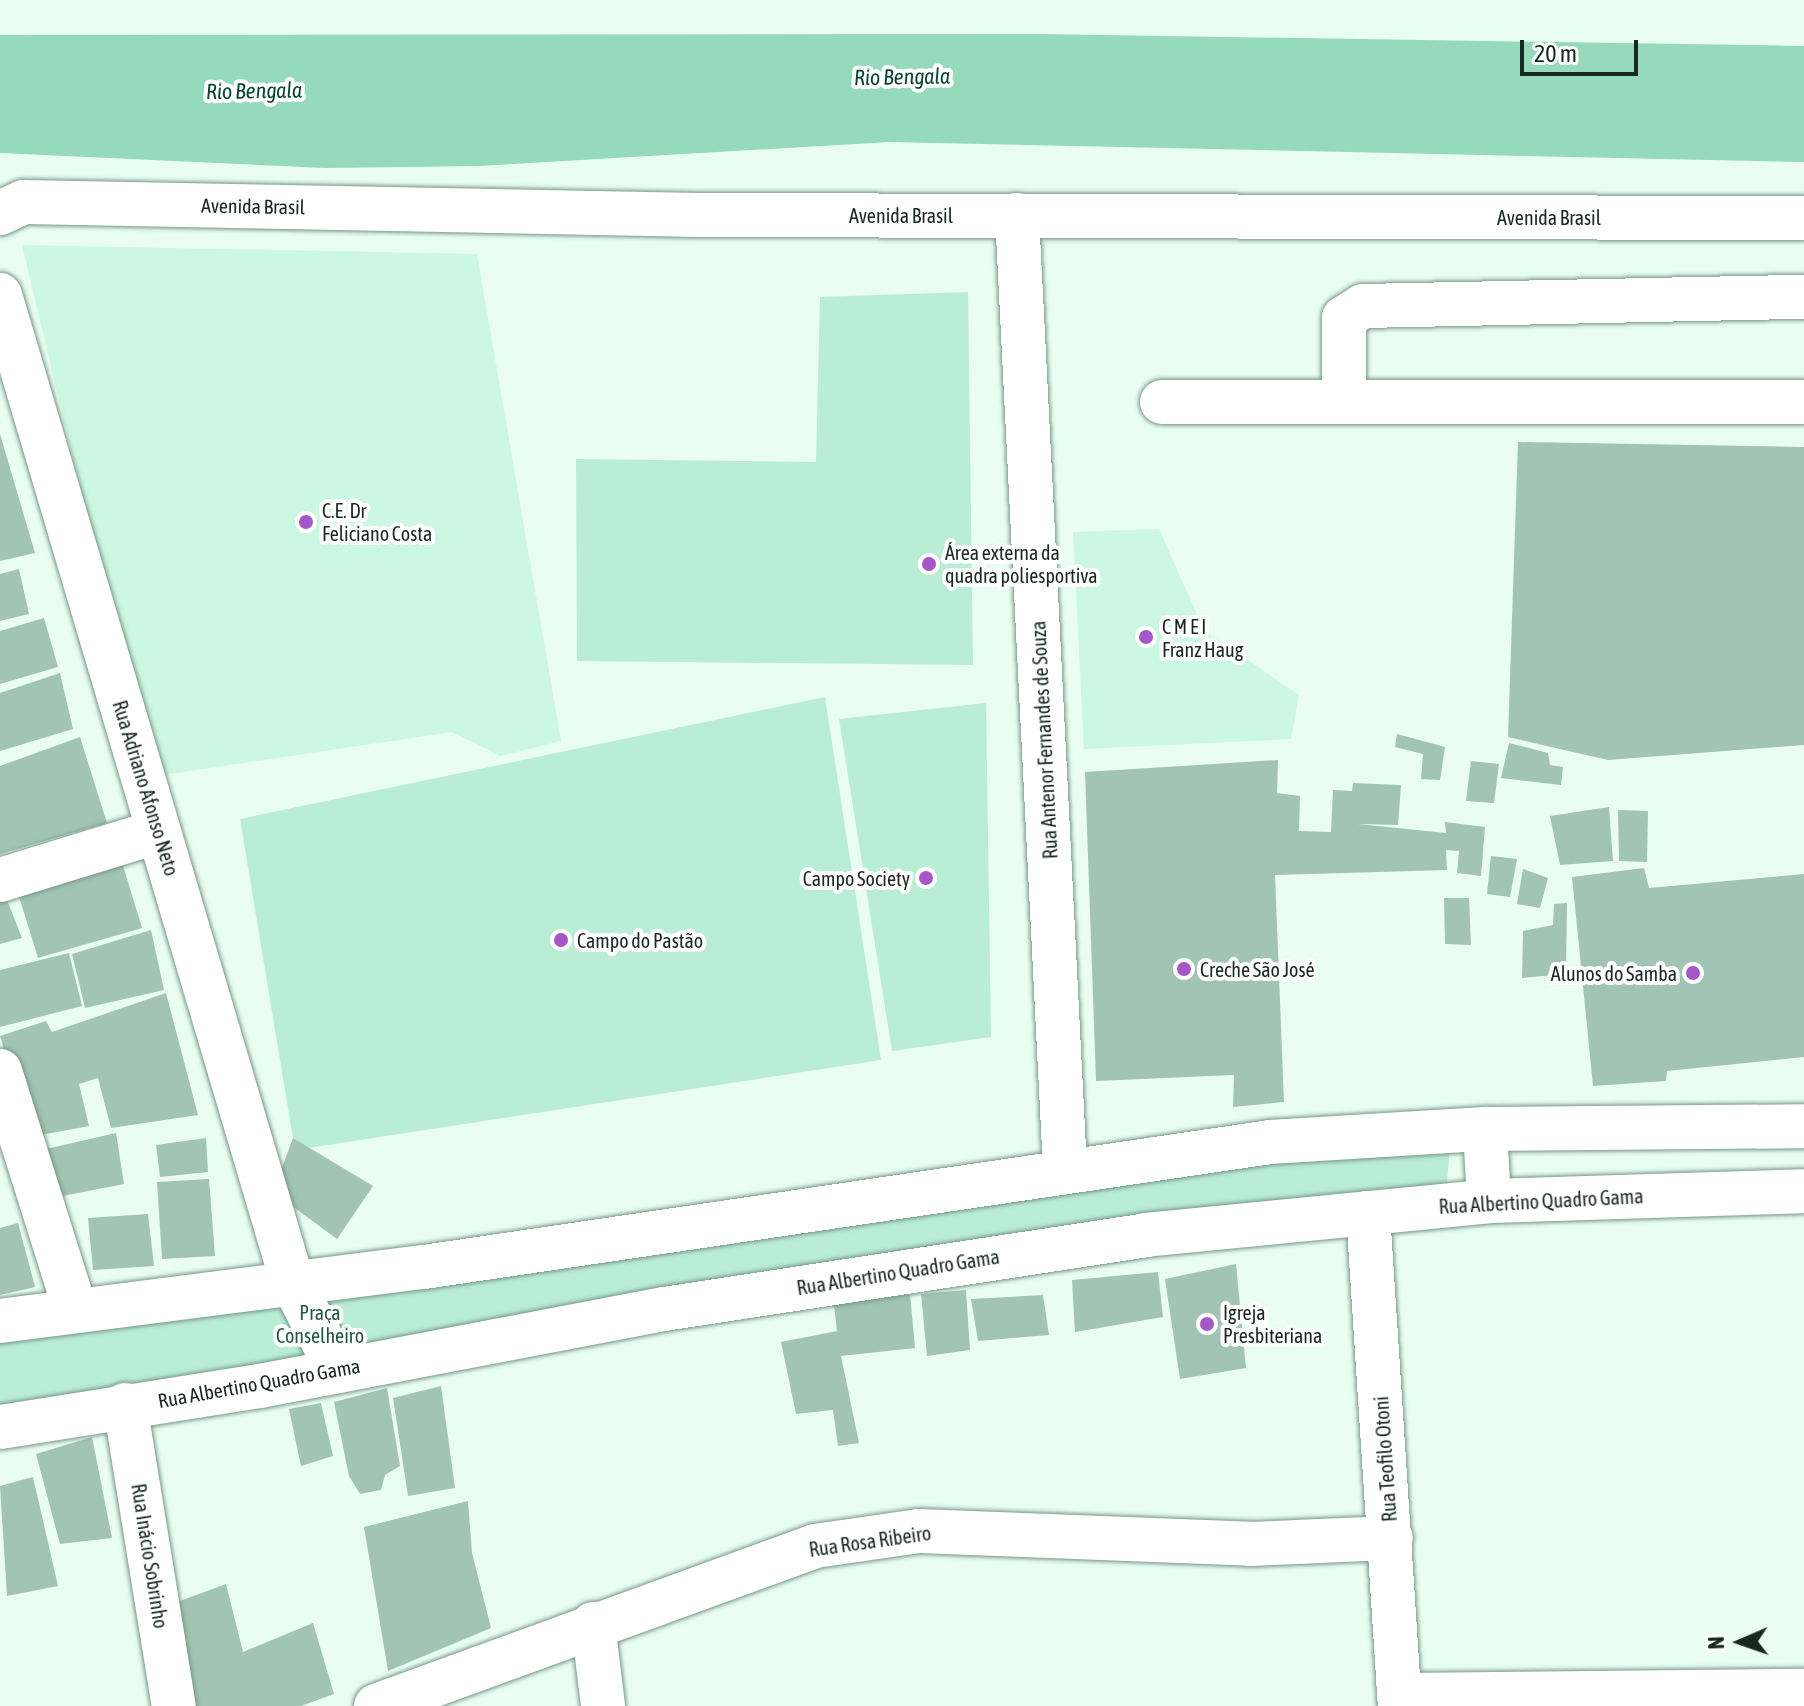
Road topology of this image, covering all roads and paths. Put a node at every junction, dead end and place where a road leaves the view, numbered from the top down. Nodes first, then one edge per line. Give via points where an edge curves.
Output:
1 (0, 213) edge
2 (1017, 215) junction
3 (1804, 218) edge
4 (0, 295) edge
5 (1804, 297) edge
6 (1344, 399) junction
7 (1162, 402) dead end
8 (1804, 402) edge
9 (159, 831) junction
10 (0, 880) edge
11 (0, 1071) edge
12 (1804, 1126) edge
13 (1485, 1129) junction
14 (1065, 1170) junction
15 (1804, 1191) edge
16 (1489, 1201) junction
17 (1368, 1213) junction
18 (292, 1281) junction
19 (75, 1309) junction
20 (0, 1321) edge
21 (338, 1371) junction
22 (125, 1405) junction
23 (0, 1427) edge
24 (1391, 1538) junction
25 (593, 1624) junction
26 (1804, 1691) edge
27 (1400, 1700) edge
28 (174, 1706) edge
29 (376, 1706) edge
30 (603, 1706) edge

1 - 2 street, Avenida Brasil via 24,202
2 - 3 street, Avenida Brasil
2 - 14 street, Rua Antenor Fernandes de Souza
4 - 9 street, Rua Adriano Afonso Neto
5 - 6 street via 1363,306 1344,318
6 - 7 street
6 - 8 street
9 - 10 street
9 - 18 street, Rua Adriano Afonso Neto
11 - 19 street
12 - 13 street
13 - 14 street via 1270,1142
13 - 16 street
14 - 18 street via 440,1265
15 - 16 street, Rua Albertino Quadro Gama
16 - 17 street, Rua Albertino Quadro Gama
17 - 21 street, Rua Albertino Quadro Gama via 1021,1252 664,1309
17 - 24 street, Rua Teofilo Otoni
18 - 19 street
18 - 21 street, Rua Adriano Afonso Neto
19 - 20 street
21 - 22 street, Rua Albertino Quadro Gama
22 - 23 street, Rua Albertino Quadro Gama
22 - 28 street, Rua Inácio Sobrinho
24 - 25 street, Rua Rosa Ribeiro via 1237,1544 919,1531 815,1546
24 - 27 street, Rua Teofilo Otoni
25 - 29 street, Rua Rosa Ribeiro
25 - 30 street
26 - 27 street

